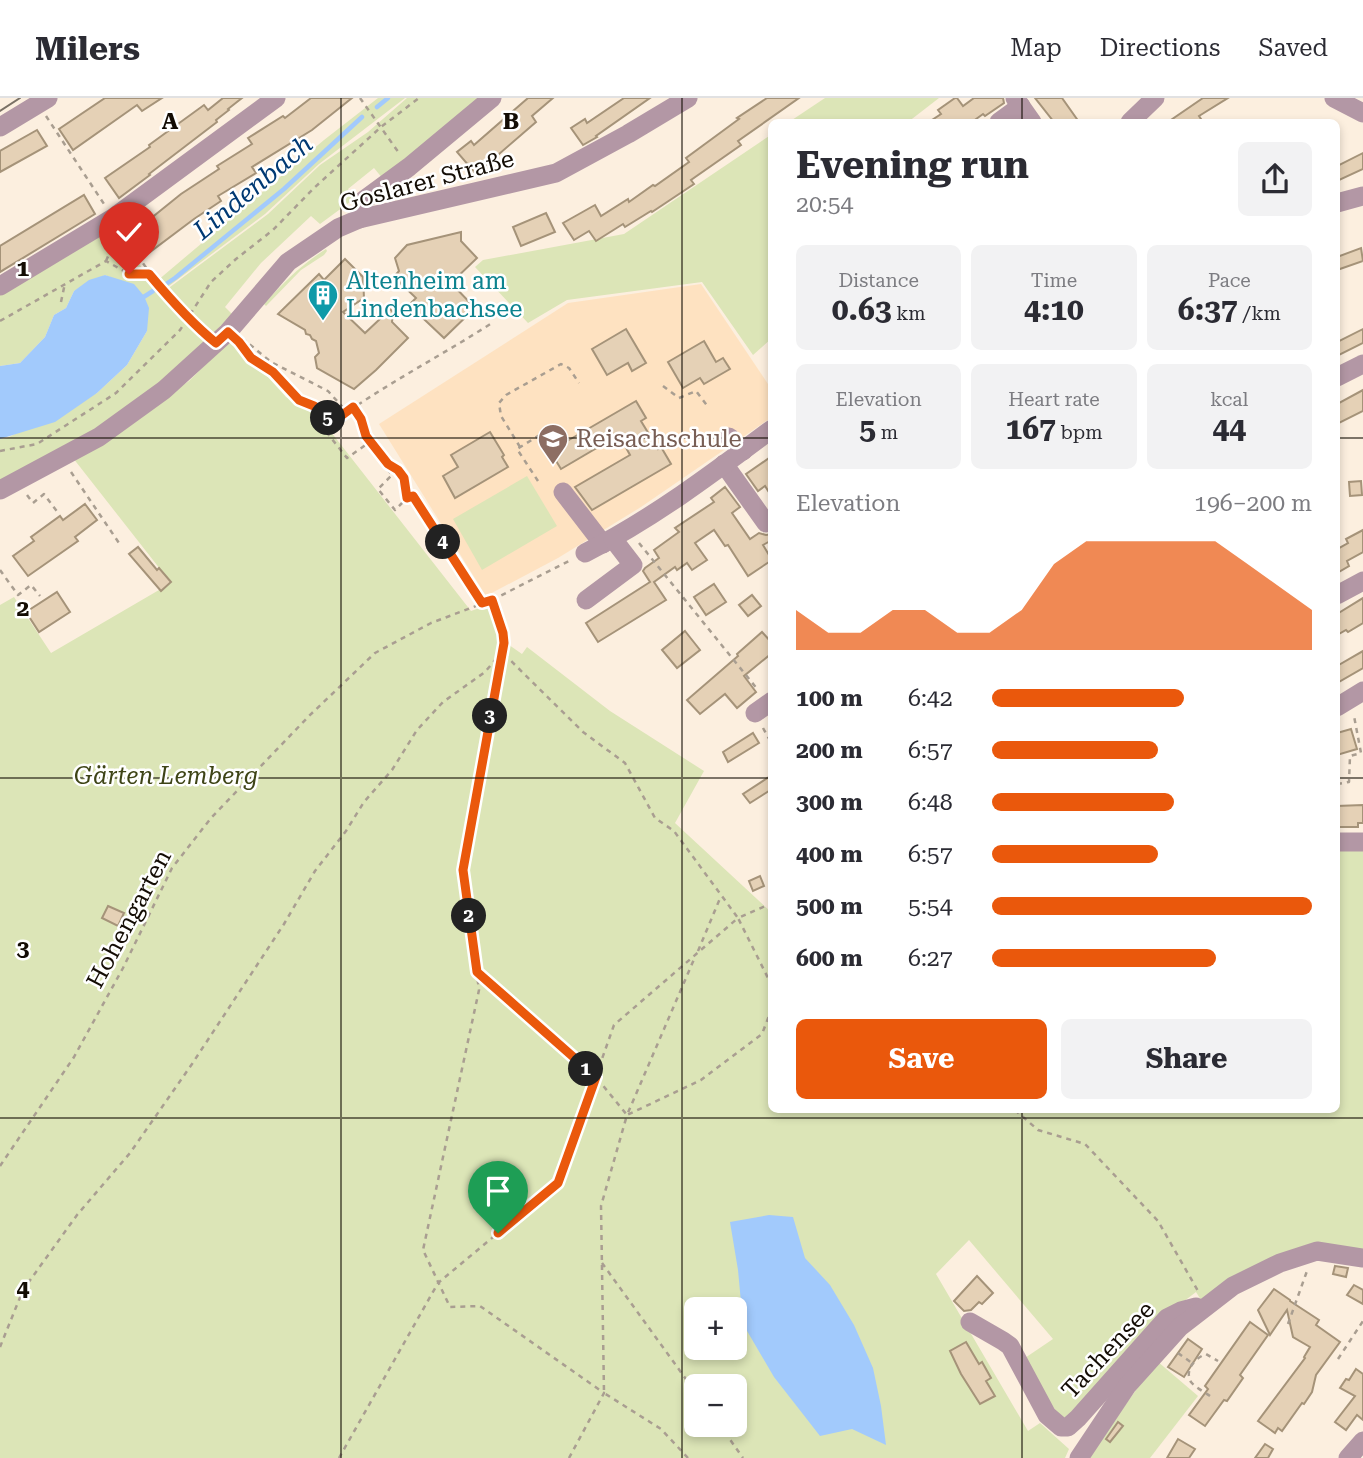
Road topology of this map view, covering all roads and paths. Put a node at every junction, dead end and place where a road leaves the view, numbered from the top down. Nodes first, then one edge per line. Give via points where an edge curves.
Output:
1 (48, 98) edge
2 (276, 98) edge
3 (360, 98) edge
4 (419, 98) edge
5 (492, 98) edge
6 (688, 98) edge
7 (1155, 98) edge
8 (1334, 98) edge
9 (1023, 109) edge
10 (1363, 113) edge
11 (1005, 119) edge
12 (1133, 119) edge
13 (51, 124) dead end
14 (0, 127) edge
15 (381, 127) junction
16 (409, 167) junction
17 (1363, 196) edge
18 (1340, 202) edge
19 (113, 218) junction
20 (359, 219) junction
21 (106, 261) junction
22 (149, 274) junction
23 (65, 283) junction
24 (0, 286) edge
25 (61, 302) dead end
26 (188, 319) junction
27 (0, 321) edge
28 (492, 323) dead end
29 (222, 338) junction
30 (247, 343) dead end
31 (1363, 364) edge
32 (1340, 376) edge
33 (579, 383) dead end
34 (663, 386) dead end
35 (353, 407) junction
36 (709, 408) dead end
37 (347, 412) junction
38 (333, 422) junction
39 (551, 428) dead end
40 (768, 431) edge
41 (520, 447) junction
42 (0, 451) edge
43 (60, 458) junction
44 (724, 464) junction
45 (538, 481) dead end
46 (9, 486) edge
47 (563, 492) dead end
48 (407, 498) junction
49 (59, 514) dead end
50 (766, 523) dead end
51 (607, 541) junction
52 (121, 546) dead end
53 (0, 570) edge
54 (1363, 581) edge
55 (1340, 593) edge
56 (40, 596) dead end
57 (492, 600) junction
58 (586, 600) dead end
59 (482, 603) junction
60 (502, 652) junction
61 (753, 685) dead end
62 (1349, 700) edge
63 (768, 704) edge
64 (755, 713) dead end
65 (1340, 784) edge
66 (1340, 842) edge
67 (1363, 842) edge
68 (721, 896) junction
69 (768, 904) edge
70 (738, 918) junction
71 (696, 953) junction
72 (477, 972) junction
73 (768, 978) edge
74 (768, 1017) edge
75 (596, 1077) junction
76 (1018, 1113) edge
77 (626, 1115) junction
78 (0, 1166) edge
79 (1305, 1255) junction
80 (1363, 1258) edge
81 (602, 1263) junction
82 (438, 1283) junction
83 (1210, 1303) junction
84 (1363, 1321) edge
85 (970, 1322) dead end
86 (1288, 1324) dead end
87 (0, 1347) edge
88 (1177, 1353) dead end
89 (1338, 1359) dead end
90 (1218, 1361) dead end
91 (1192, 1363) junction
92 (684, 1376) edge
93 (604, 1393) junction
94 (1210, 1396) dead end
95 (728, 1437) edge
96 (1363, 1441) edge
97 (339, 1458) edge
98 (569, 1458) edge
99 (688, 1458) edge
100 (743, 1458) edge
101 (1079, 1458) edge
102 (1348, 1458) edge

1 - 14 street
2 - 19 street
3 - 15 path
4 - 15 path
5 - 16 street
6 - 20 street, Goslarer Straße via 556,173
7 - 12 street
8 - 10 street
9 - 11 street
13 - 19 path
15 - 16 path
15 - 26 path via 211,282
16 - 20 street via 364,200
17 - 18 street
19 - 24 street
20 - 29 street, Goslarer Straße via 288,262
21 - 22 path via 129,274
21 - 22 path via 120,229
21 - 23 path
22 - 26 path
23 - 25 path
23 - 27 path
26 - 29 path
26 - 42 path via 116,393 37,444
28 - 35 path
29 - 38 path via 239,342 299,400
29 - 43 street, Goslarer Straße via 154,398
30 - 37 path via 271,362 328,391
31 - 32 street
33 - 41 path via 561,364 506,395 499,403 501,416
34 - 36 path via 679,398 696,391
35 - 37 path
35 - 48 path via 366,436 404,478
37 - 38 path
38 - 48 path via 324,429 347,458 367,444 392,475 378,489 395,510
39 - 41 path
40 - 44 street via 736,444
41 - 45 path via 517,449
43 - 46 street, Goslarer Straße
43 - 52 path
44 - 50 street
44 - 51 street
46 - 49 path via 33,503 44,494
47 - 51 street
48 - 59 path via 413,496
51 - 57 path, Hohengarten
51 - 58 street via 633,565
51 - 61 path
53 - 56 path via 18,595 31,585
54 - 55 street
57 - 59 path, Hohengarten
57 - 60 path via 503,633
59 - 78 path, Hohengarten via 375,653 211,818 172,868 74,1057
60 - 68 path via 583,732 625,763 655,818 674,831
60 - 72 path via 463,870
60 - 87 path via 417,730 392,770 364,802 130,1153 76,1215 23,1290
62 - 65 path via 1362,753 1350,757 1349,782
63 - 64 street
66 - 67 street
68 - 70 path
68 - 71 path
69 - 70 path
70 - 71 path
70 - 73 path
71 - 75 path via 614,1025
71 - 77 path
72 - 75 path
72 - 82 path via 479,990 423,1250
74 - 77 path via 761,1034 701,1080
75 - 77 path
75 - 82 path via 558,1183
76 - 83 path via 1038,1130 1085,1144 1158,1221 1198,1293
77 - 81 path via 601,1206
79 - 80 street via 1317,1251
79 - 83 street via 1233,1286
79 - 86 path via 1309,1264
81 - 92 path
81 - 93 path
82 - 93 path via 450,1307 480,1306
82 - 97 path
83 - 85 street, Tachensee via 1167,1318 1068,1427 1047,1415 1010,1346
83 - 101 street via 1180,1327 1127,1386
84 - 89 path
88 - 91 path
90 - 91 path via 1206,1354
91 - 94 path via 1192,1383
93 - 98 path
93 - 99 path via 661,1429
95 - 100 path
96 - 102 street

